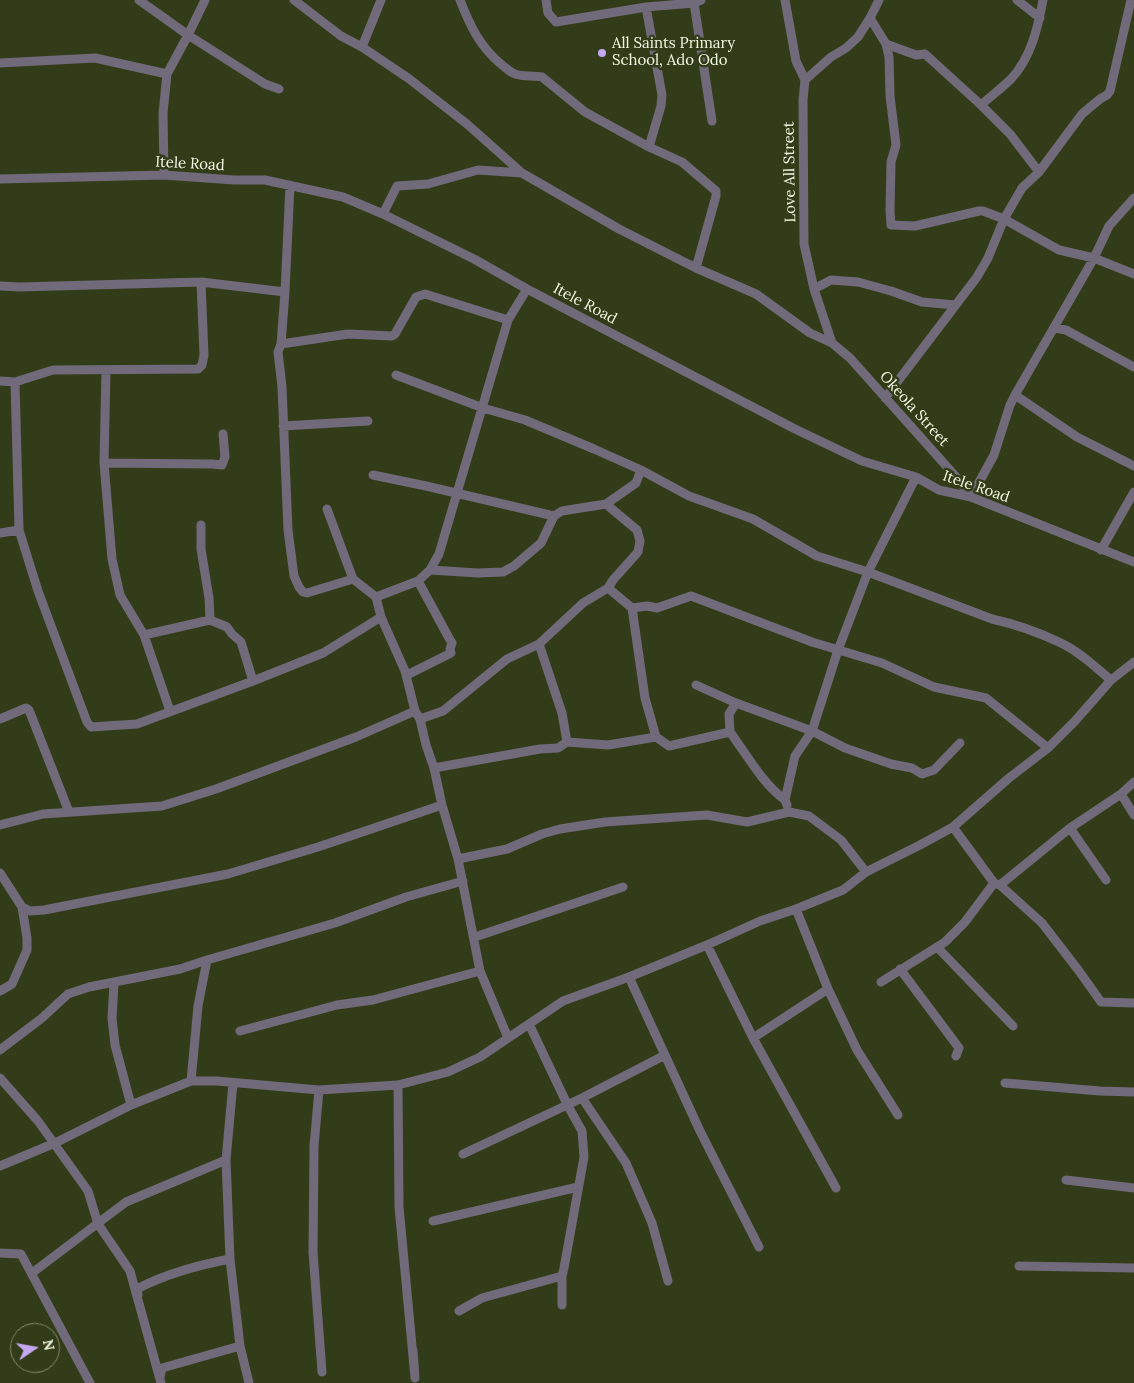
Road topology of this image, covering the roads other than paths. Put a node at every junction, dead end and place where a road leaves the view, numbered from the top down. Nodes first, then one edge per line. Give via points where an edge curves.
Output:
1 (139, 0) edge
2 (206, 0) edge
3 (294, 0) edge
4 (381, 0) edge
5 (460, 0) edge
6 (546, 0) edge
7 (785, 0) edge
8 (879, 0) edge
9 (1017, 0) edge
10 (1043, 0) edge
11 (1131, 0) edge
12 (697, 1) edge
13 (646, 8) junction
14 (870, 18) junction
15 (1040, 18) junction
16 (188, 35) junction
17 (886, 44) junction
18 (362, 47) junction
19 (898, 47) junction
20 (889, 57) junction
21 (0, 62) edge
22 (168, 74) junction
23 (805, 80) junction
24 (279, 89) dead end
25 (981, 105) junction
26 (712, 121) dead end
27 (648, 147) junction
28 (1039, 172) junction
29 (522, 173) junction
30 (164, 175) junction
31 (0, 179) edge
32 (290, 185) junction
33 (1134, 198) edge
34 (383, 214) junction
35 (1004, 219) junction
36 (1094, 258) junction
37 (696, 268) junction
38 (1134, 274) edge
39 (201, 282) junction
40 (0, 286) edge
41 (814, 288) junction
42 (527, 290) junction
43 (285, 292) junction
44 (955, 305) junction
45 (1061, 314) junction
46 (508, 320) junction
47 (1054, 328) junction
48 (1066, 330) junction
49 (832, 343) junction
50 (281, 344) junction
51 (1134, 367) edge
52 (106, 370) junction
53 (396, 375) dead end
54 (0, 381) edge
55 (14, 382) junction
56 (1015, 395) junction
57 (885, 398) junction
58 (483, 408) junction
59 (368, 421) dead end
60 (283, 426) junction
61 (223, 434) dead end
62 (104, 463) junction
63 (1134, 466) edge
64 (641, 470) junction
65 (373, 475) dead end
66 (916, 477) junction
67 (1134, 492) edge
68 (456, 493) junction
69 (971, 497) junction
70 (606, 504) junction
71 (327, 510) dead end
72 (554, 516) junction
73 (201, 525) dead end
74 (19, 530) junction
75 (0, 533) edge
76 (1101, 550) junction
77 (1134, 562) edge
78 (430, 570) junction
79 (868, 572) junction
80 (353, 580) junction
81 (418, 581) junction
82 (608, 588) junction
83 (376, 597) junction
84 (632, 608) junction
85 (381, 617) junction
86 (210, 620) junction
87 (144, 635) junction
88 (539, 644) junction
89 (838, 650) junction
90 (1134, 662) edge
91 (405, 671) junction
92 (1111, 680) junction
93 (253, 681) junction
94 (696, 685) dead end
95 (736, 703) junction
96 (170, 711) junction
97 (417, 715) junction
98 (0, 719) edge
99 (812, 731) junction
100 (730, 732) junction
101 (656, 737) junction
102 (567, 742) junction
103 (960, 743) dead end
104 (1048, 748) junction
105 (434, 768) junction
106 (1134, 782) edge
107 (1121, 794) junction
108 (786, 800) junction
109 (442, 805) junction
110 (69, 812) junction
111 (789, 812) junction
112 (1134, 815) edge
113 (0, 825) edge
114 (953, 827) junction
115 (1070, 828) junction
116 (458, 859) junction
117 (866, 872) junction
118 (0, 873) edge
119 (1106, 880) dead end
120 (463, 881) junction
121 (997, 884) junction
122 (623, 888) dead end
123 (22, 907) junction
124 (796, 910) junction
125 (475, 937) junction
126 (707, 945) junction
127 (936, 947) junction
128 (207, 960) junction
129 (900, 969) junction
130 (480, 971) junction
131 (629, 977) junction
132 (881, 982) dead end
133 (114, 983) junction
134 (828, 990) junction
135 (0, 991) edge
136 (1134, 1003) edge
137 (529, 1024) junction
138 (1013, 1026) dead end
139 (240, 1032) dead end
140 (508, 1038) junction
141 (753, 1038) junction
142 (0, 1050) edge
143 (665, 1055) junction
144 (956, 1056) dead end
145 (0, 1078) edge
146 (191, 1081) junction
147 (1005, 1082) dead end
148 (233, 1083) junction
149 (398, 1086) junction
150 (319, 1090) junction
151 (1134, 1092) edge
152 (582, 1098) junction
153 (131, 1105) junction
154 (568, 1106) junction
155 (898, 1115) dead end
156 (55, 1143) junction
157 (463, 1154) dead end
158 (226, 1160) junction
159 (0, 1166) edge
160 (1066, 1180) dead end
161 (578, 1187) junction
162 (836, 1188) dead end
163 (1134, 1188) edge
164 (433, 1221) dead end
165 (98, 1224) junction
166 (760, 1247) dead end
167 (0, 1253) edge
168 (230, 1259) junction
169 (1019, 1266) dead end
170 (1134, 1268) edge
171 (32, 1274) junction
172 (562, 1276) junction
173 (668, 1281) dead end
174 (138, 1299) junction
175 (562, 1305) dead end
176 (458, 1311) dead end
177 (240, 1346) junction
178 (413, 1350) dead end
179 (322, 1372) dead end
180 (160, 1381) edge
181 (90, 1383) edge
182 (248, 1383) edge

1 - 16 street
2 - 16 street
3 - 18 street
4 - 18 street
5 - 27 street via 480,43 513,74 542,77 585,112
6 - 13 street via 548,13 556,22
7 - 23 street, Love All Street via 796,61
8 - 14 street
9 - 15 street
10 - 15 street
11 - 28 street via 1110,91 1082,114
12 - 13 street
12 - 26 street
13 - 27 street via 662,95
14 - 17 street
14 - 23 street via 858,37
15 - 25 street via 1024,61 1011,78
16 - 22 street
16 - 24 street via 265,84
17 - 19 street
17 - 20 street
18 - 29 street via 467,124
19 - 20 street
19 - 25 street via 916,55 925,54
20 - 35 street via 896,146 892,162 891,224 915,226 983,211
21 - 22 street via 94,58
22 - 30 street via 163,113
23 - 41 street, Love All Street via 804,244
25 - 28 street via 1010,134
27 - 37 street via 682,162 716,191
28 - 35 street via 1022,188
29 - 34 street via 478,170 428,184 397,186
29 - 37 street, Okeola Street via 619,229
30 - 31 street, Itele Road
30 - 32 street, Itele Road via 265,180
32 - 34 street, Itele Road via 343,197
32 - 43 street
33 - 36 street via 1108,226
34 - 42 street, Itele Road via 474,259
35 - 36 street via 1059,250
35 - 44 street via 985,264
36 - 38 street
36 - 45 street
37 - 49 street, Okeola Street via 756,294 810,333
39 - 40 street
39 - 43 street
39 - 52 street via 202,366 198,369
41 - 44 street via 831,280 858,282 922,302
41 - 49 street, Love All Street
42 - 46 street
42 - 66 street, Itele Road via 795,429 862,460
43 - 50 street
44 - 57 street
45 - 47 street
45 - 48 street
46 - 50 street via 419,294 392,336 348,334
46 - 58 street
47 - 48 street
47 - 56 street
48 - 51 street
49 - 57 street, Okeola Street via 850,358
50 - 60 street via 278,352
52 - 55 street via 53,370
52 - 62 street
53 - 58 street
54 - 55 street
55 - 74 street
56 - 63 street via 1077,437
56 - 69 street via 994,455
57 - 69 street, Okeola Street
58 - 64 street via 525,420
58 - 68 street
59 - 60 street
60 - 80 street via 288,530 294,576 303,592
61 - 62 street via 225,457 222,465
62 - 87 street via 112,559 120,596
64 - 70 street via 636,483
64 - 79 street via 689,496 753,519 817,556
65 - 68 street
66 - 69 street, Itele Road via 939,490
66 - 79 street
67 - 76 street
68 - 72 street
68 - 78 street via 439,554
69 - 76 street, Itele Road
70 - 72 street via 562,511
70 - 82 street via 637,530 640,541 638,552
71 - 80 street
72 - 78 street via 541,543 503,572
73 - 86 street
74 - 75 street
74 - 96 street via 87,722 91,726 137,724
76 - 77 street, Itele Road
78 - 81 street
79 - 89 street
79 - 92 street via 1062,644
80 - 83 street
81 - 83 street
81 - 91 street via 452,643 451,653 407,675
82 - 84 street
82 - 88 street via 583,603
83 - 85 street
84 - 89 street via 657,608 691,596
84 - 101 street via 645,698
85 - 91 street
85 - 93 street via 323,654
86 - 87 street
86 - 93 street via 227,626 241,642
87 - 96 street
88 - 97 street via 507,659 443,711
88 - 102 street via 562,713
89 - 99 street
89 - 104 street via 934,686 986,698
90 - 92 street
91 - 97 street
92 - 104 street
93 - 96 street
94 - 95 street
95 - 99 street
95 - 100 street via 729,714
97 - 105 street
97 - 110 street via 162,806
98 - 110 street via 26,708 29,710
99 - 103 street via 845,748 922,774 934,770
99 - 108 street via 795,756
100 - 101 street via 668,746
100 - 108 street via 766,783
101 - 102 street via 608,745
102 - 105 street via 558,748
104 - 114 street
105 - 109 street
106 - 107 street
107 - 112 street
107 - 115 street
108 - 111 street
109 - 116 street
109 - 123 street via 228,874 44,910 30,911
110 - 113 street via 43,814
111 - 116 street via 747,822 706,815 605,822 560,829 507,849
111 - 117 street via 809,816 841,840
114 - 117 street
114 - 121 street
115 - 119 street
115 - 121 street
116 - 120 street
117 - 124 street via 842,890
118 - 123 street
120 - 125 street
120 - 128 street
121 - 127 street via 965,922
121 - 136 street via 1042,923 1101,1002
122 - 125 street
123 - 135 street via 27,950 12,984
124 - 126 street via 760,921
124 - 134 street
125 - 130 street
126 - 131 street
126 - 141 street
127 - 129 street
127 - 138 street
128 - 133 street
128 - 146 street via 198,1006
129 - 132 street
129 - 144 street via 959,1048
130 - 139 street
130 - 140 street
131 - 137 street via 564,1001
131 - 143 street
133 - 142 street via 68,994
133 - 153 street via 112,1018 115,1045
134 - 141 street
134 - 155 street via 857,1050
137 - 140 street
137 - 154 street
140 - 149 street via 480,1057 448,1072
141 - 162 street
143 - 152 street
143 - 166 street
145 - 156 street
146 - 148 street
146 - 153 street
147 - 151 street
148 - 150 street
148 - 158 street
149 - 150 street
149 - 178 street via 399,1207 415,1378
150 - 179 street via 314,1146 313,1252
152 - 154 street
152 - 173 street via 626,1163 652,1223
153 - 156 street
154 - 157 street
154 - 161 street via 582,1131 584,1157
156 - 159 street
156 - 165 street via 88,1191
158 - 165 street via 126,1202
158 - 168 street
160 - 163 street
161 - 164 street
161 - 172 street
165 - 171 street
165 - 174 street via 130,1271
167 - 171 street via 21,1254
168 - 174 street via 146,1284 137,1289
168 - 177 street
169 - 170 street
171 - 181 street
172 - 175 street
172 - 176 street via 482,1298
174 - 180 street
177 - 180 street via 162,1368
177 - 182 street

